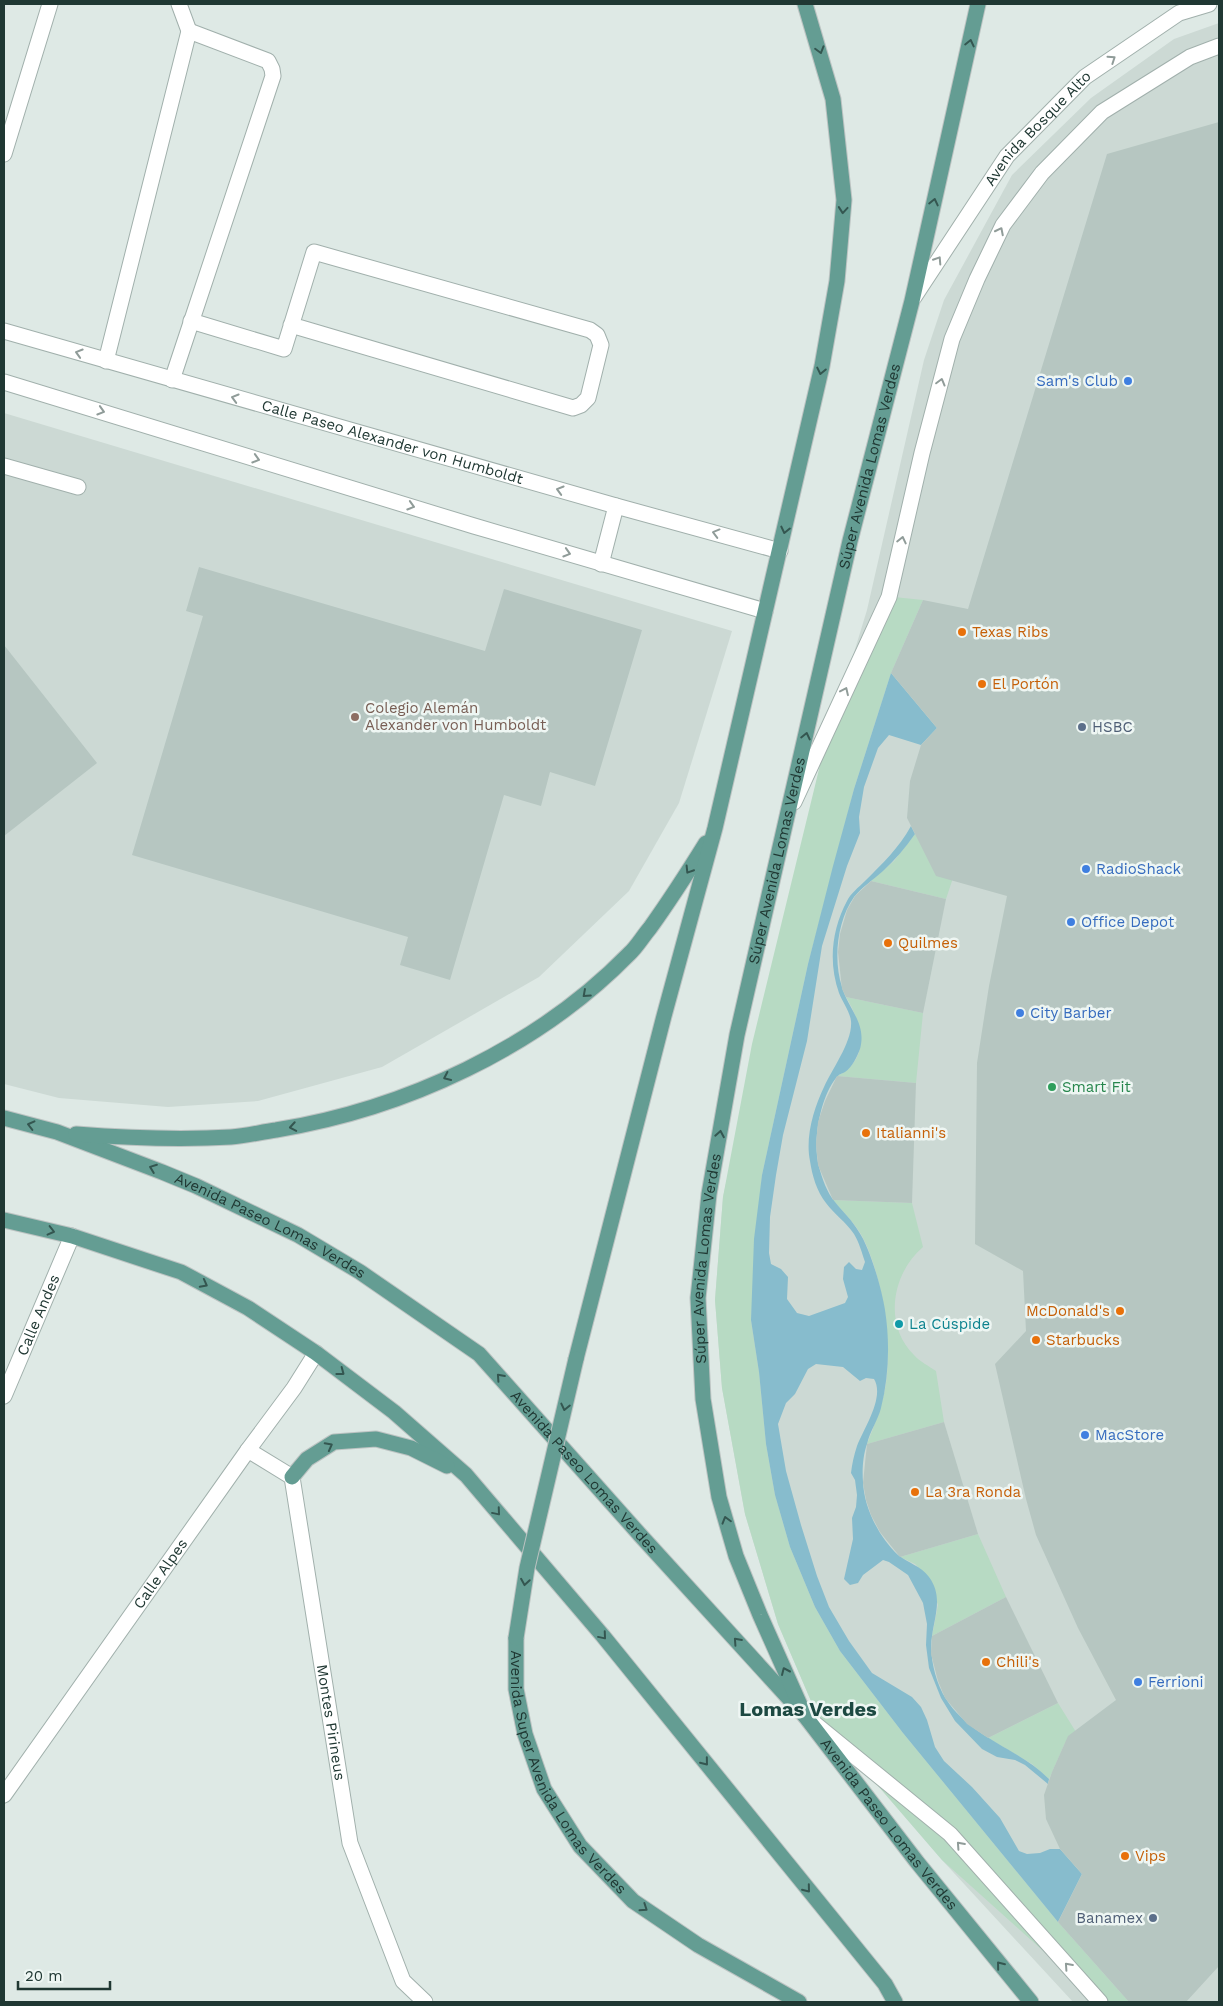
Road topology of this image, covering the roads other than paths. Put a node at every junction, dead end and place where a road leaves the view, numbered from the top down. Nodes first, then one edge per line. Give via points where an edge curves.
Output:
1 (50, 4) edge
2 (179, 4) edge
3 (805, 4) edge
4 (978, 4) edge
5 (1209, 4) edge
6 (189, 31) junction
7 (1219, 46) edge
8 (4, 154) edge
9 (912, 301) junction
10 (191, 321) junction
11 (291, 325) junction
12 (4, 330) edge
13 (106, 361) junction
14 (172, 380) junction
15 (4, 382) edge
16 (4, 466) edge
17 (78, 487) dead end
18 (616, 506) junction
19 (780, 551) junction
20 (601, 564) junction
21 (765, 611) junction
22 (788, 814) junction
23 (715, 828) junction
24 (4, 1118) edge
25 (57, 1132) junction
26 (4, 1220) edge
27 (72, 1236) junction
28 (316, 1352) junction
29 (4, 1396) edge
30 (248, 1450) junction
31 (466, 1475) junction
32 (292, 1477) junction
33 (805, 1716) junction
34 (4, 1795) edge
35 (425, 2002) edge
36 (799, 2002) edge
37 (895, 2002) edge
38 (1031, 2002) edge
39 (1100, 2002) edge

1 - 8 street
2 - 6 street
3 -> 19 main road via 833,99 844,200 837,281 825,347
9 -> 4 main road, Súper Avenida Lomas Verdes
9 -> 5 street, Avenida Bosque Alto via 1006,156 1085,78 1178,13
6 - 10 street via 268,61 273,76
6 - 13 street
22 -> 7 street via 889,597 952,339 1003,225 1042,173 1102,112 1190,57
22 -> 9 main road, Súper Avenida Lomas Verdes via 850,541
10 - 11 street via 284,349
10 - 14 street
11 - 11 street via 314,252 590,330 598,336 601,345 588,398 573,408
13 -> 12 street, Calle Paseo Alexander von Humboldt
13 - 14 street, Calle Paseo Alexander von Humboldt
18 -> 14 street, Calle Paseo Alexander von Humboldt
15 -> 20 street
16 - 17 street
19 -> 18 street, Calle Paseo Alexander von Humboldt
18 - 20 street
19 - 21 main road
20 - 21 street
21 - 23 main road
33 -> 22 main road, Súper Avenida Lomas Verdes via 736,1556 719,1497 703,1399 698,1298 709,1194 737,1035
23 -> 25 main road via 669,902 630,953 580,1000 506,1049 421,1090 362,1111 233,1137 166,1138
23 -> 36 main road, Avenida Super Avenida Lomas Verdes, bridge via 576,1359 527,1568 516,1638 516,1689 525,1734 544,1789 580,1846 633,1901 698,1945
25 -> 24 main road, Avenida Paseo Lomas Verdes
33 -> 25 main road, Avenida Paseo Lomas Verdes via 479,1354 360,1272 298,1235 196,1186
26 -> 27 main road
27 -> 28 main road via 181,1272 248,1308
27 - 29 street, Calle Andes
28 - 30 street, Calle Alpes
28 -> 31 main road via 394,1412
30 - 32 street
30 - 34 street, Calle Alpes
32 -> 31 main road via 307,1459 334,1442 376,1439 411,1448
31 -> 37 main road via 610,1644 885,1984
32 - 35 street, Montes Pirineus via 350,1843 403,1981
38 -> 33 main road, Avenida Paseo Lomas Verdes via 917,1862
39 -> 33 street via 950,1834

